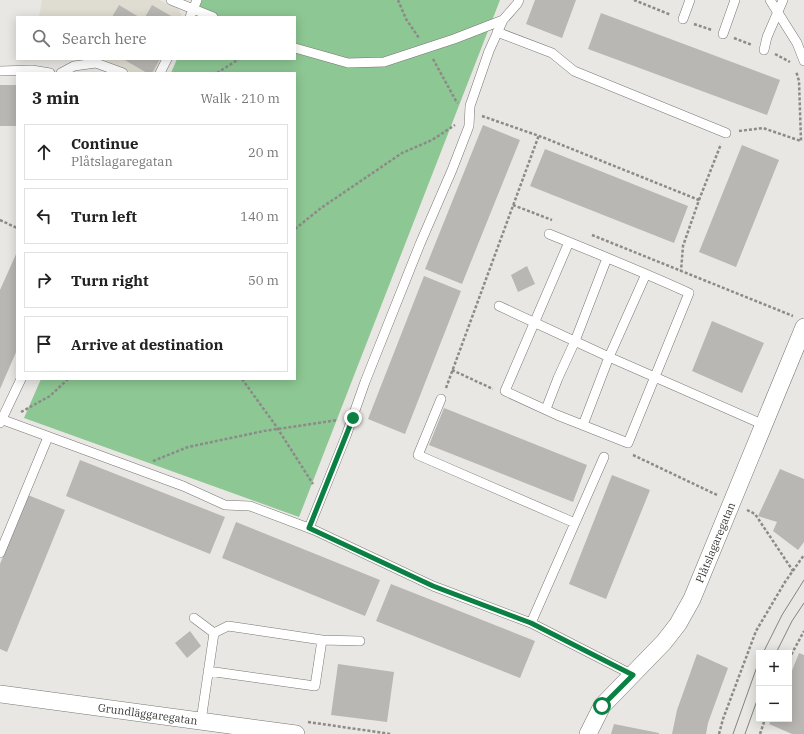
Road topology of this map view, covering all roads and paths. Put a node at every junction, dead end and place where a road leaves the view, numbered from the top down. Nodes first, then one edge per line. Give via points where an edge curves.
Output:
1 (170, 0) edge
2 (197, 0) edge
3 (398, 0) edge
4 (518, 0) edge
5 (634, 0) edge
6 (690, 0) edge
7 (735, 0) edge
8 (770, 0) edge
9 (783, 0) edge
10 (778, 11) junction
11 (192, 13) edge
12 (208, 16) edge
13 (683, 19) junction
14 (503, 20) junction
15 (497, 32) junction
16 (723, 34) junction
17 (296, 48) edge
18 (426, 48) junction
19 (764, 50) junction
20 (166, 60) edge
21 (237, 60) edge
22 (804, 61) edge
23 (792, 64) dead end
24 (795, 68) dead end
25 (0, 71) edge
26 (44, 72) edge
27 (63, 72) edge
28 (121, 72) edge
29 (160, 72) edge
30 (219, 72) edge
31 (470, 115) junction
32 (726, 133) junction
33 (539, 135) junction
34 (699, 200) junction
35 (513, 205) junction
36 (0, 220) edge
37 (556, 222) dead end
38 (16, 228) edge
39 (296, 228) edge
40 (586, 233) dead end
41 (549, 234) dead end
42 (569, 242) junction
43 (607, 258) junction
44 (681, 271) junction
45 (646, 274) junction
46 (499, 306) dead end
47 (800, 322) edge
48 (535, 323) junction
49 (575, 341) junction
50 (609, 357) junction
51 (655, 377) junction
52 (21, 380) edge
53 (67, 380) edge
54 (243, 380) edge
55 (441, 399) joint
56 (546, 410) junction
57 (353, 418) junction
58 (3, 422) edge
59 (583, 425) junction
60 (764, 425) junction
61 (278, 429) junction
62 (48, 437) junction
63 (604, 457) dead end
64 (136, 469) junction
65 (321, 496) junction
66 (743, 508) dead end
67 (575, 523) junction
68 (309, 528) junction
69 (0, 553) edge
70 (804, 555) edge
71 (793, 571) junction
72 (194, 618) dead end
73 (531, 623) junction
74 (804, 631) edge
75 (214, 632) junction
76 (322, 640) junction
77 (360, 641) dead end
78 (792, 653) edge
79 (208, 671) junction
80 (633, 675) junction
81 (0, 694) edge
82 (201, 721) junction
83 (764, 722) edge
84 (296, 734) edge
85 (588, 734) edge
86 (719, 734) edge
87 (760, 734) edge

1 - 11 lane
2 - 11 lane
3 - 18 path via 406,19
4 - 14 lane
5 - 13 path
6 - 13 lane
7 - 16 lane
8 - 10 lane
9 - 10 lane
10 - 19 lane
10 - 22 lane via 797,43
11 - 12 lane
13 - 16 path
14 - 15 lane
14 - 18 lane
15 - 31 lane via 470,106
15 - 32 lane via 552,53 574,71
16 - 19 path
17 - 18 lane via 348,63 384,62
18 - 31 path via 456,101
19 - 23 path
20 - 29 lane
21 - 30 path
24 - 32 path via 799,81 801,140 763,128
25 - 26 lane
27 - 28 lane via 74,66 96,62
31 - 33 path
31 - 39 path via 432,140 402,153 321,208
31 - 57 lane via 452,170 420,244
32 - 34 path
33 - 34 path
33 - 35 path
34 - 44 path via 683,246
35 - 37 path
35 - 55 path
36 - 38 path
40 - 44 path
41 - 42 lane
42 - 43 lane
42 - 48 lane
43 - 45 lane
43 - 49 lane
44 - 47 path
45 - 50 lane
45 - 51 lane via 689,293
46 - 48 lane
47 - 60 street, Plåtslagaregatan
48 - 49 lane
48 - 56 lane via 505,392
49 - 50 lane
49 - 56 lane
50 - 51 lane
50 - 59 lane
51 - 59 lane via 628,443
51 - 60 lane
52 - 58 lane
53 - 58 path via 50,396
54 - 61 path
55 - 67 lane via 418,455
56 - 59 lane
57 - 61 path
57 - 65 lane
58 - 62 lane
60 - 80 street, Plåtslagaregatan via 692,599 678,624
61 - 64 path via 188,447
61 - 65 path
62 - 64 lane
62 - 69 lane
63 - 67 lane
64 - 68 lane via 225,505 250,506
65 - 68 lane
66 - 71 path via 755,514
67 - 73 lane
68 - 73 lane via 433,586
70 - 71 path
71 - 86 path via 756,631
72 - 75 lane
73 - 80 lane
74 - 78 path
75 - 76 lane via 228,626
75 - 79 lane
76 - 77 lane
76 - 79 lane via 315,686
79 - 82 lane
80 - 85 street, Plåtslagaregatan via 602,706
81 - 82 street, Grundläggaregatan
82 - 84 street, Grundläggaregatan
83 - 87 path

